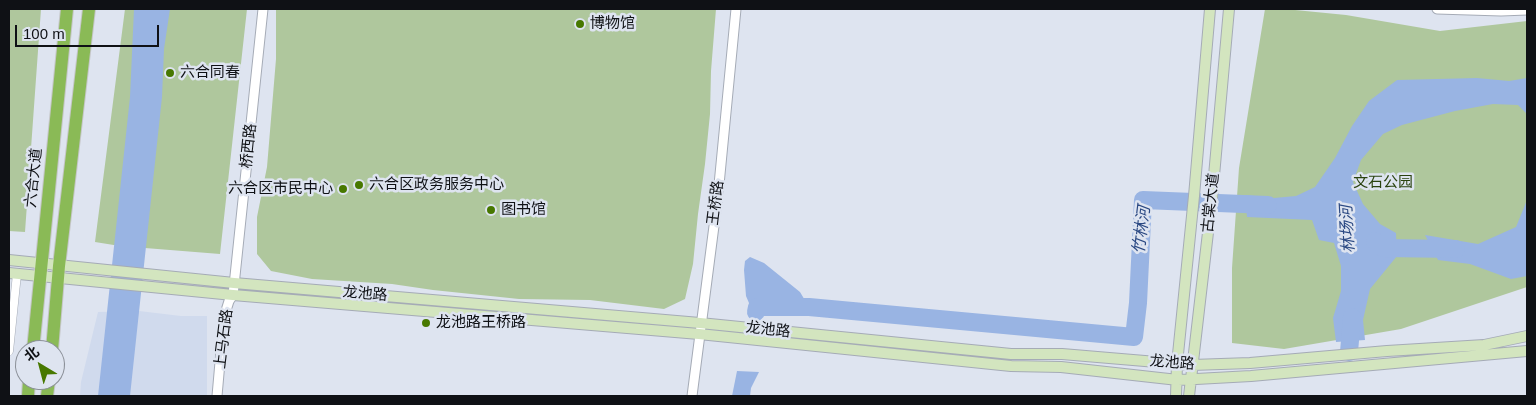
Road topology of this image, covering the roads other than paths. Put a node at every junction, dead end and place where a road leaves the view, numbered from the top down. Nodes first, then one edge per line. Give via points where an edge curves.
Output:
1 (67, 9) edge
2 (89, 9) edge
3 (263, 9) edge
4 (736, 9) edge
5 (1210, 9) edge
6 (1229, 9) edge
7 (1437, 9) edge
8 (1501, 10) edge
9 (1527, 10) edge
10 (9, 260) edge
11 (41, 270) junction
12 (59, 272) junction
13 (13, 273) edge
14 (234, 283) junction
15 (233, 295) junction
16 (700, 323) junction
17 (699, 334) junction
18 (1527, 336) edge
19 (34, 340) edge
20 (53, 340) edge
21 (1527, 350) edge
22 (9, 351) edge
23 (1178, 364) junction
24 (1192, 365) junction
25 (1178, 380) junction
26 (1191, 380) junction
27 (217, 396) edge
28 (692, 396) edge
29 (1176, 396) edge
30 (1189, 396) edge

1 - 11 highway, 六合大道
2 - 12 highway
3 - 14 street, 桥西路
4 - 16 street, 王桥路 via 718,195
5 - 23 main road, 古棠大道
6 - 24 main road, 古棠大道 via 1212,198
7 - 8 street
8 - 9 street
10 - 11 main road, 龙池路
11 - 12 main road, 龙池路
11 - 13 main road, 龙池路
11 - 19 highway, 六合大道
12 - 14 main road, 龙池路
12 - 15 main road, 龙池路
12 - 20 highway
13 - 22 street
14 - 15 street, 上马石路
14 - 16 main road, 龙池路
15 - 17 main road, 龙池路
15 - 27 street, 上马石路 via 224,317
16 - 17 street, 王桥路
16 - 23 main road, 龙池路 via 1011,354 1062,354
17 - 25 main road, 龙池路
17 - 28 street, 王桥路
18 - 24 main road, 龙池路 via 1484,345
21 - 26 main road, 龙池路
23 - 24 main road, 龙池路
23 - 25 main road, 古棠大道
24 - 26 main road, 古棠大道
25 - 26 main road, 龙池路
25 - 29 main road, 古棠大道
26 - 30 main road, 古棠大道

